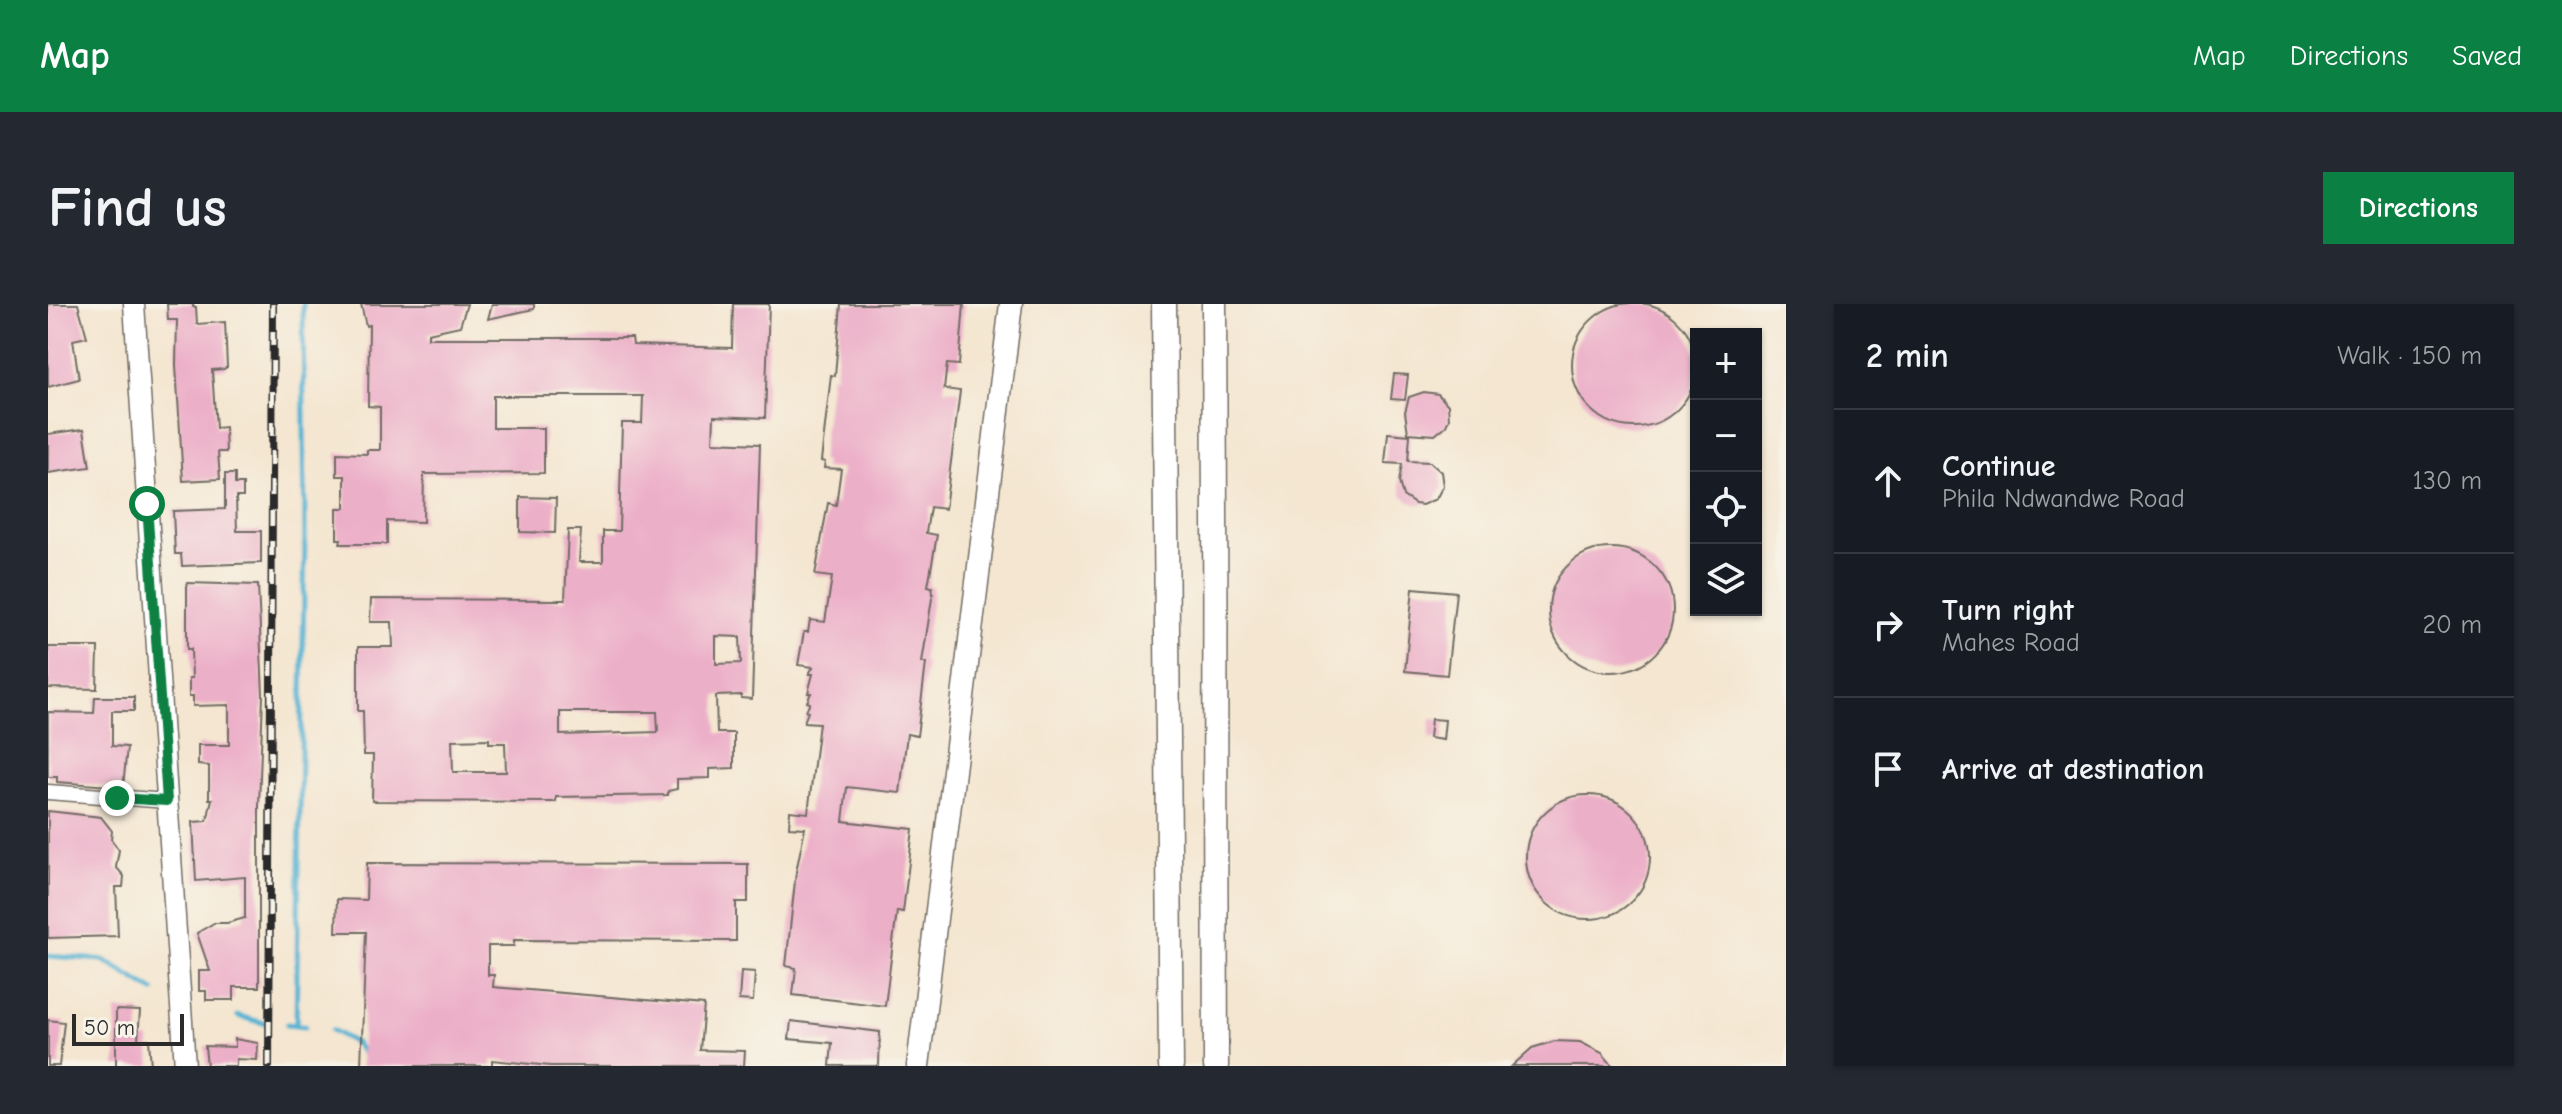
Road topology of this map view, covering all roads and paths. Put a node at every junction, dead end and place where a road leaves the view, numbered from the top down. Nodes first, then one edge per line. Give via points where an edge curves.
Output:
1 (134, 304) edge
2 (1011, 304) edge
3 (1164, 304) edge
4 (1214, 304) edge
5 (48, 792) edge
6 (167, 801) junction
7 (1215, 942) junction
8 (1168, 967) junction
9 (185, 1066) edge
10 (918, 1066) edge
11 (1164, 1066) edge
12 (1171, 1066) edge
13 (1216, 1066) edge
14 (1232, 1066) edge

1 - 6 street
2 - 10 main road
3 - 8 highway
4 - 7 highway
5 - 6 street
6 - 9 street
7 - 13 highway
7 - 14 highway
8 - 11 highway
8 - 12 highway

